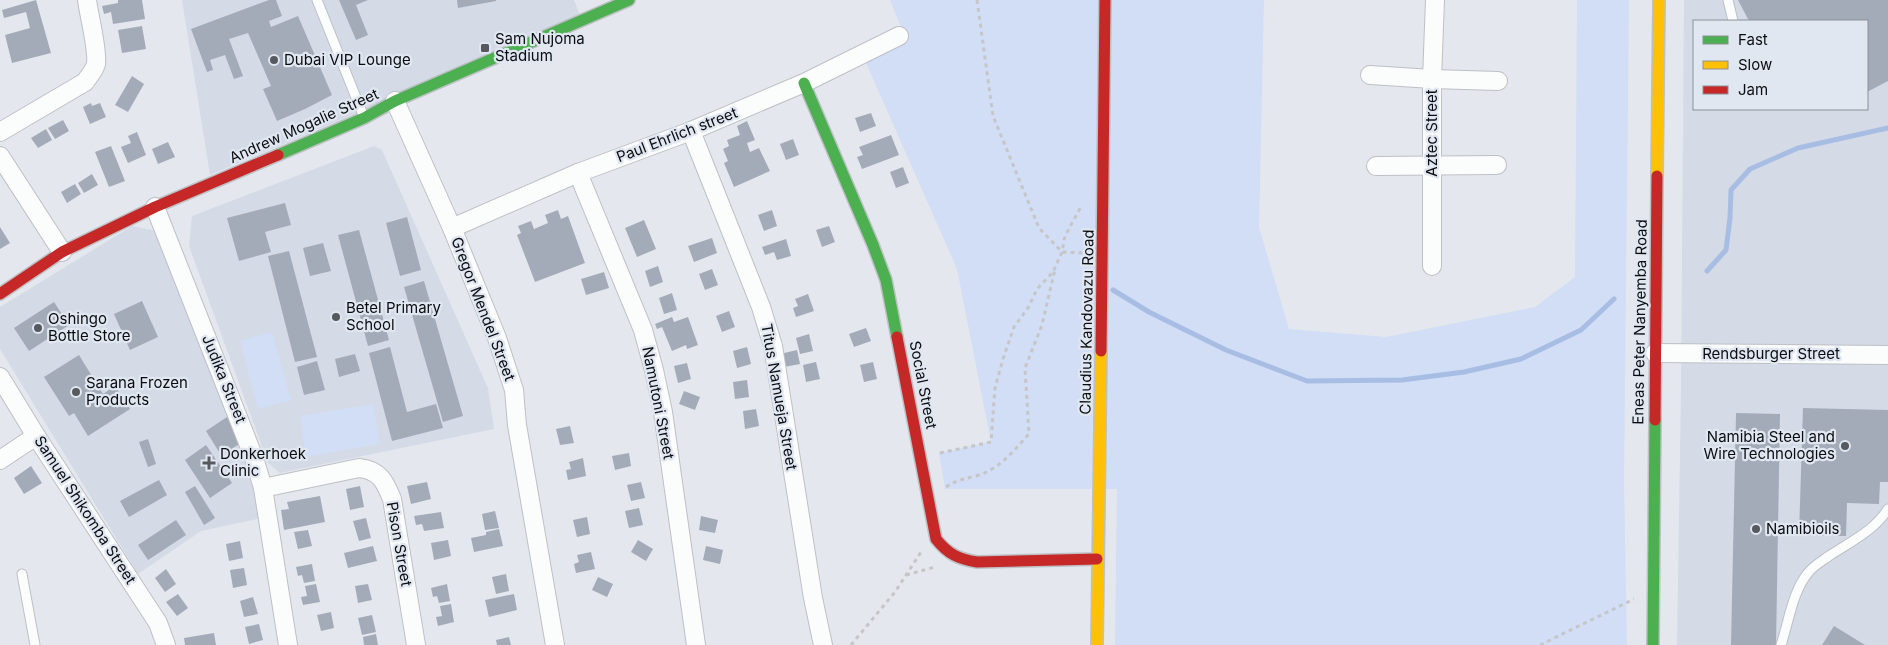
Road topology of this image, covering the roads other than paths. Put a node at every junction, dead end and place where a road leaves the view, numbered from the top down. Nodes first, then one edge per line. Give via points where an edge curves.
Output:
1 (87, 0) edge
2 (318, 0) edge
3 (629, 0) edge
4 (1106, 0) edge
5 (1435, 0) edge
6 (1659, 0) edge
7 (1728, 0) edge
8 (1732, 20) edge
9 (900, 36) dead end
10 (1370, 74) dead end
11 (1432, 79) junction
12 (1498, 81) dead end
13 (804, 83) junction
14 (395, 101) junction
15 (364, 118) junction
16 (691, 130) junction
17 (0, 132) edge
18 (0, 156) edge
19 (1497, 165) dead end
20 (1376, 166) dead end
21 (1432, 166) junction
22 (578, 173) junction
23 (155, 207) junction
24 (452, 228) junction
25 (62, 252) junction
26 (1432, 266) dead end
27 (0, 294) edge
28 (1655, 353) junction
29 (1888, 355) edge
30 (0, 377) edge
31 (36, 436) junction
32 (0, 460) edge
33 (263, 488) junction
34 (1888, 509) edge
35 (1097, 559) junction
36 (22, 574) dead end
37 (35, 645) edge
38 (166, 645) edge
39 (288, 645) edge
40 (416, 645) edge
41 (555, 645) edge
42 (696, 645) edge
43 (823, 645) edge
44 (1097, 645) edge
45 (1653, 645) edge
46 (1781, 645) edge

1 - 17 street via 96,65 86,82
2 - 15 lane
3 - 14 street, Andrew Mogalie Street
4 - 35 street, Claudius Kandovazu Road
5 - 11 street, Aztec Street
6 - 28 street, Eneas Peter Nanyemba Road
7 - 8 lane
9 - 13 street, Paul Ehrlich street
10 - 11 street
11 - 12 street
11 - 21 street, Aztec Street
13 - 16 street, Paul Ehrlich street
13 - 35 street, Social Street via 886,280 936,539 946,553 977,562
14 - 15 street, Andrew Mogalie Street
14 - 24 street, Gregor Mendel Street
15 - 23 street, Andrew Mogalie Street
16 - 22 street, Paul Ehrlich street
16 - 43 street, Titus Namueja Street via 761,307 772,346
18 - 25 street
19 - 21 street
20 - 21 street
21 - 26 street, Aztec Street
22 - 24 street, Paul Ehrlich street
22 - 42 street, Namutoni Street via 643,330 654,370 663,412
23 - 25 street, Andrew Mogalie Street
23 - 33 street, Judika Street via 246,434
24 - 41 street, Gregor Mendel Street via 497,338 514,390 517,425
25 - 27 street, Andrew Mogalie Street
28 - 29 street, Rendsburger Street
28 - 45 street, Eneas Peter Nanyemba Road
30 - 31 street, Samuel Shikomba Street
31 - 32 street
31 - 38 street, Samuel Shikomba Street via 158,623
33 - 39 street, Judika Street
33 - 40 street, Pison Street via 359,468 370,469 379,476 392,499
34 - 46 lane via 1870,530 1808,573 1799,588
35 - 44 street, Claudius Kandovazu Road
36 - 37 lane

